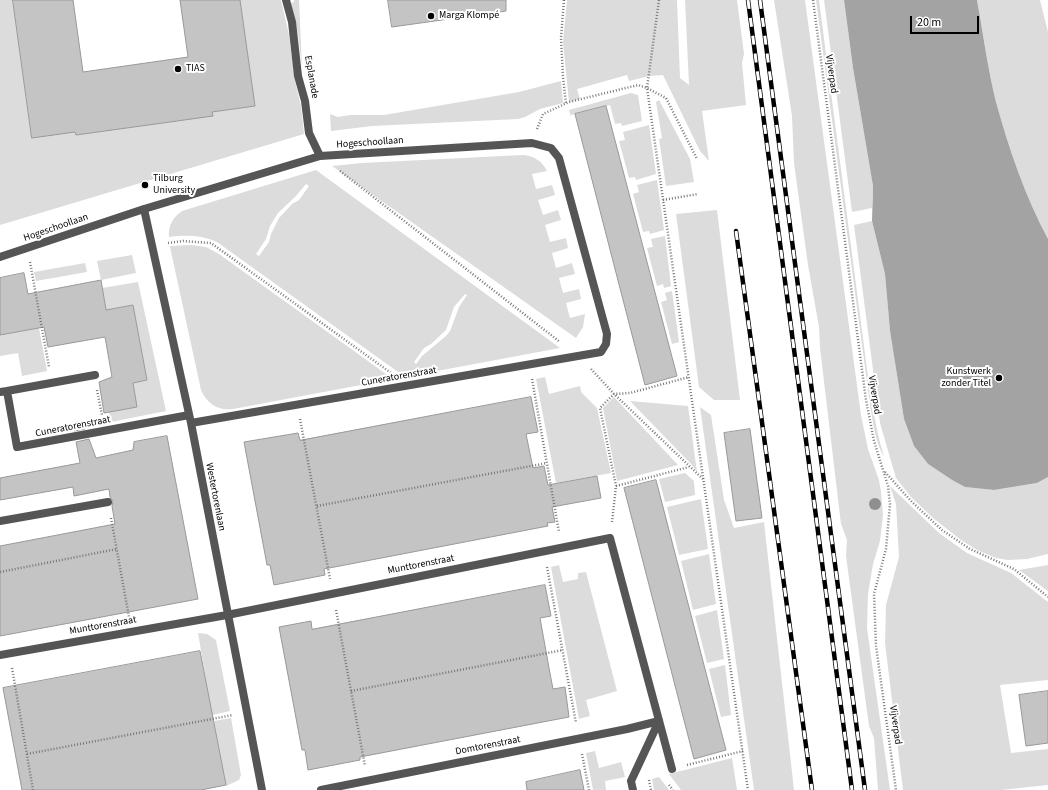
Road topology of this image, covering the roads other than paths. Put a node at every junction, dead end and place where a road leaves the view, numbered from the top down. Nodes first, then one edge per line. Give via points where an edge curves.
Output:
1 (286, 0) edge
2 (320, 156) junction
3 (144, 209) junction
4 (0, 257) edge
5 (606, 344) joint
6 (95, 375) road end
7 (4, 392) edge
8 (190, 419) junction
9 (108, 502) road end
10 (0, 521) edge
11 (227, 615) junction
12 (0, 654) edge
13 (659, 721) junction
14 (672, 769) dead end
15 (262, 790) edge
16 (321, 790) edge
17 (633, 790) edge

1 - 2 street, Esplanade via 292,22 298,76 305,101 309,133
2 - 3 street, Hogeschoollaan
2 - 5 street, Hogeschoollaan via 532,142 551,148 559,158 607,334
3 - 4 street, Hogeschoollaan
3 - 8 street, Westertorenlaan
5 - 8 street, Cuneratorenstraat via 601,352 530,365
6 - 7 street, Cuneratorenstraat
7 - 8 street, Cuneratorenstraat via 18,447
8 - 11 street, Westertorenlaan
9 - 10 street
11 - 12 street, Munttorenstraat
11 - 13 street, Munttorenstraat via 610,538
11 - 15 street, Westertorenlaan
13 - 14 street
13 - 16 street, Domtorenstraat
13 - 17 street via 631,781

